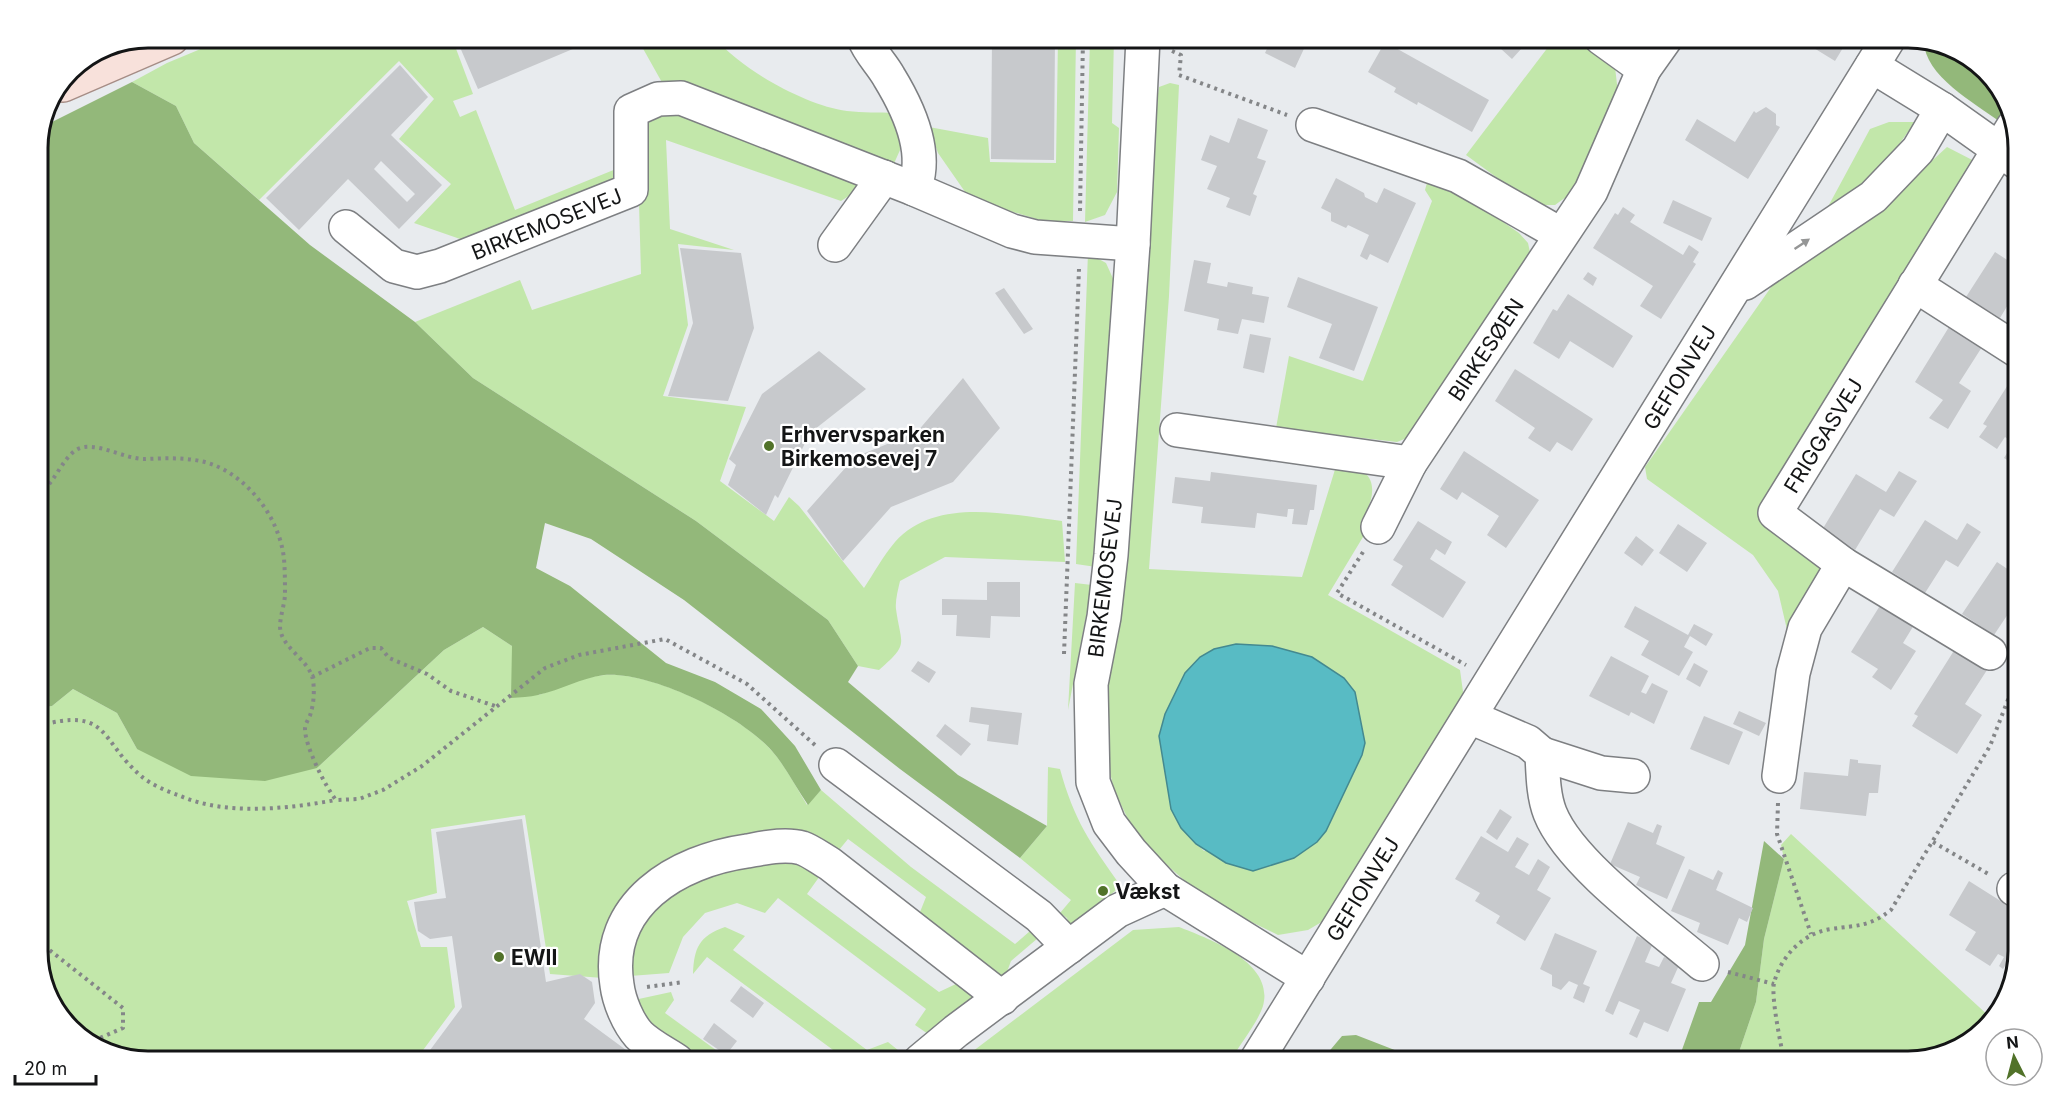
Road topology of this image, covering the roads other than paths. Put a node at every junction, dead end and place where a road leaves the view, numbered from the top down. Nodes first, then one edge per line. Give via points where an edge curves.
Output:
1 (149, 48) edge
2 (871, 48) edge
3 (1143, 48) edge
4 (1615, 48) edge
5 (1659, 48) edge
6 (1883, 48) edge
7 (1872, 66) junction
8 (1644, 69) junction
9 (74, 81) edge
10 (1941, 109) junction
11 (1313, 124) road end
12 (2008, 146) edge
13 (2008, 150) edge
14 (884, 177) junction
15 (914, 189) junction
16 (346, 227) dead end
17 (1560, 234) junction
18 (1133, 244) junction
19 (835, 245) dead end
20 (1915, 285) junction
21 (1736, 289) junction
22 (2008, 345) edge
23 (1177, 430) dead end
24 (1410, 463) junction
25 (1378, 527) road end
26 (1843, 564) junction
27 (1990, 653) dead end
28 (1470, 717) junction
29 (1542, 754) junction
30 (836, 765) road end
31 (1633, 776) dead end
32 (1779, 776) road end
33 (1165, 888) junction
34 (1070, 947) junction
35 (1702, 964) road end
36 (1308, 978) junction
37 (1002, 998) junction
38 (662, 1051) edge
39 (934, 1051) edge
40 (1263, 1051) edge

1 - 9 main road
2 - 15 street via 910,118 919,154 919,179
3 - 18 street, BIRKEMOSEVEJ
4 - 8 street
5 - 8 street, BIRKESØEN
6 - 7 street, GEFIONVEJ
7 - 10 street, FRIGGASVEJ
7 - 21 street, GEFIONVEJ
8 - 17 street, BIRKESØEN via 1591,191
10 - 12 street, FRIGGASVEJ
21 -> 10 street via 1873,197 1918,150
11 - 17 street via 1458,176
13 - 20 street, FRIGGASVEJ
14 - 15 street, BIRKEMOSEVEJ
14 - 16 street, BIRKEMOSEVEJ via 703,105 681,98 658,99 631,111 631,190 417,272 394,266
14 - 19 street
15 - 18 street, BIRKEMOSEVEJ via 1035,237
17 - 24 street, BIRKESØEN
18 - 33 street, BIRKEMOSEVEJ via 1111,555 1091,684 1093,782 1110,823
20 - 22 street
20 - 26 street, FRIGGASVEJ via 1775,513
21 - 28 street, GEFIONVEJ
23 - 24 street
24 - 25 street, BIRKESØEN
26 - 27 street, FRIGGASVEJ
26 - 32 street via 1805,628 1793,673
28 - 29 street via 1528,742
28 - 36 street, GEFIONVEJ
29 - 31 street via 1601,773
29 - 35 street via 1550,813 1562,835 1587,866
30 - 34 street via 1039,916
33 - 34 street via 1117,911
33 - 36 street, BIRKEMOSEVEJ
34 - 37 street
36 - 40 street, GEFIONVEJ
37 - 38 street via 830,864 802,848 776,846 725,854 689,867 660,882 627,919 617,941 614,968 619,999 639,1035
37 - 39 street

